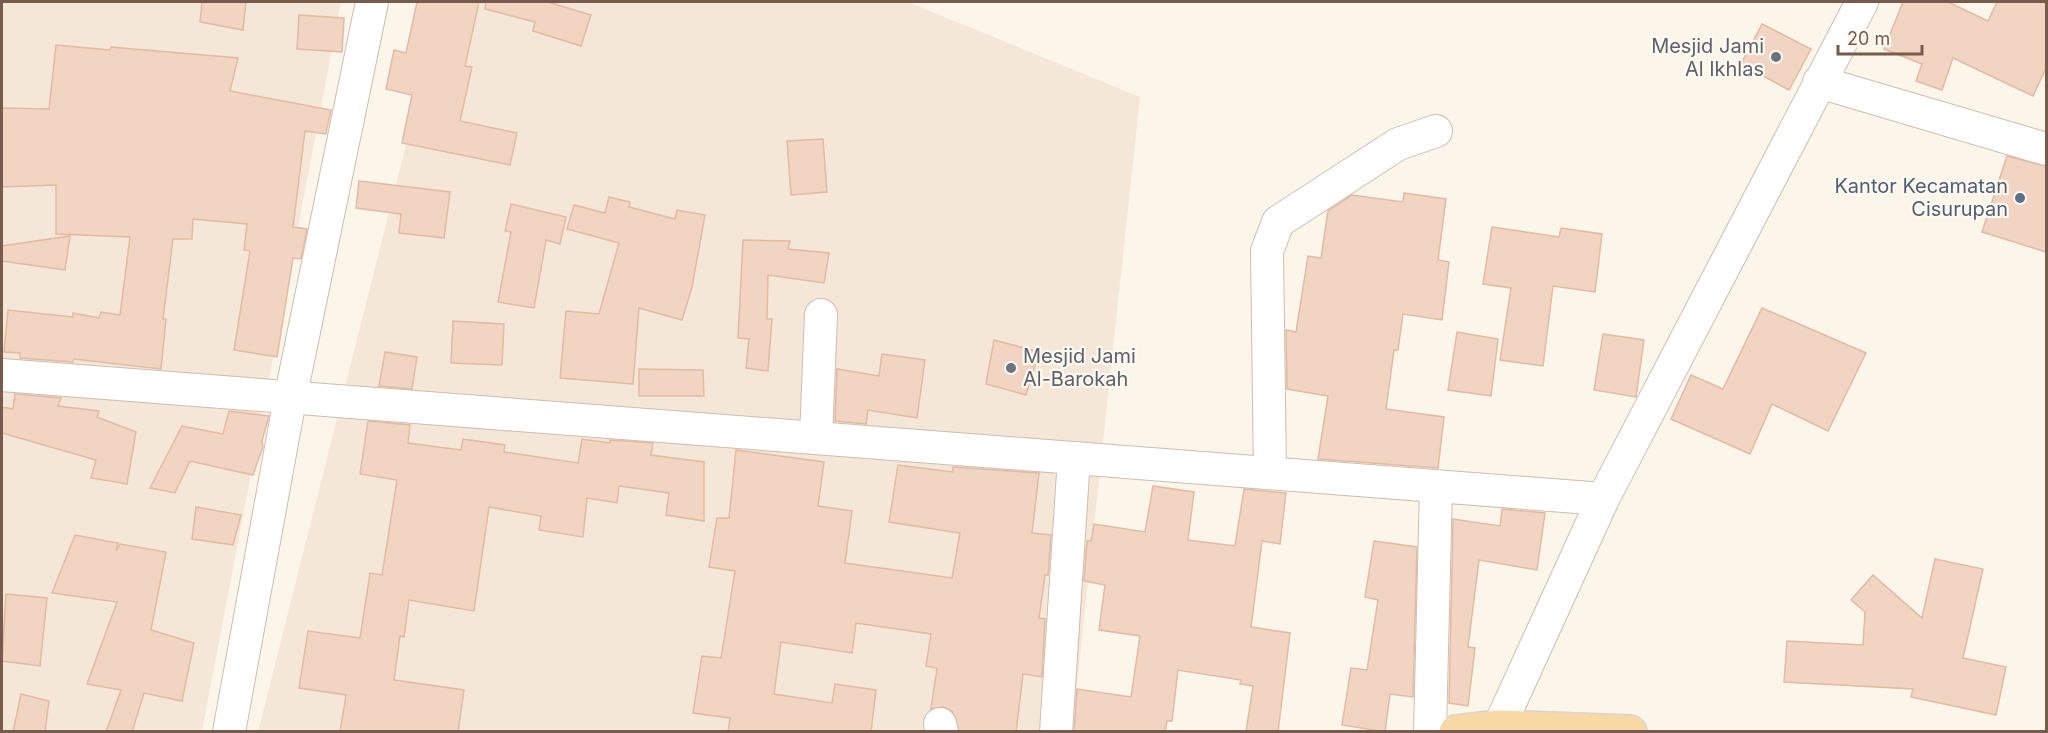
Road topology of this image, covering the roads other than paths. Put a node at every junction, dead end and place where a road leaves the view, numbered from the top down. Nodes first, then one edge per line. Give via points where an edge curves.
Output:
1 (372, 2) edge
2 (1862, 2) edge
3 (1819, 82) junction
4 (1436, 131) dead end
5 (2046, 149) edge
6 (821, 315) dead end
7 (2, 375) edge
8 (290, 399) junction
9 (816, 437) junction
10 (1074, 458) junction
11 (1270, 473) junction
12 (1436, 486) junction
13 (1603, 499) junction
14 (1498, 727) junction
15 (229, 732) edge
16 (1056, 732) edge
17 (1430, 732) edge
18 (1456, 732) edge
19 (1630, 732) edge

1 - 8 street
2 - 3 street
3 - 5 street
3 - 13 street
4 - 11 street via 1398,144 1360,167 1278,222 1270,237
6 - 9 street
7 - 8 street
8 - 9 street
8 - 15 street
9 - 10 street
10 - 11 street
10 - 16 street
11 - 12 street
12 - 13 street
12 - 17 street
13 - 14 street
14 - 18 main road
14 - 19 main road

